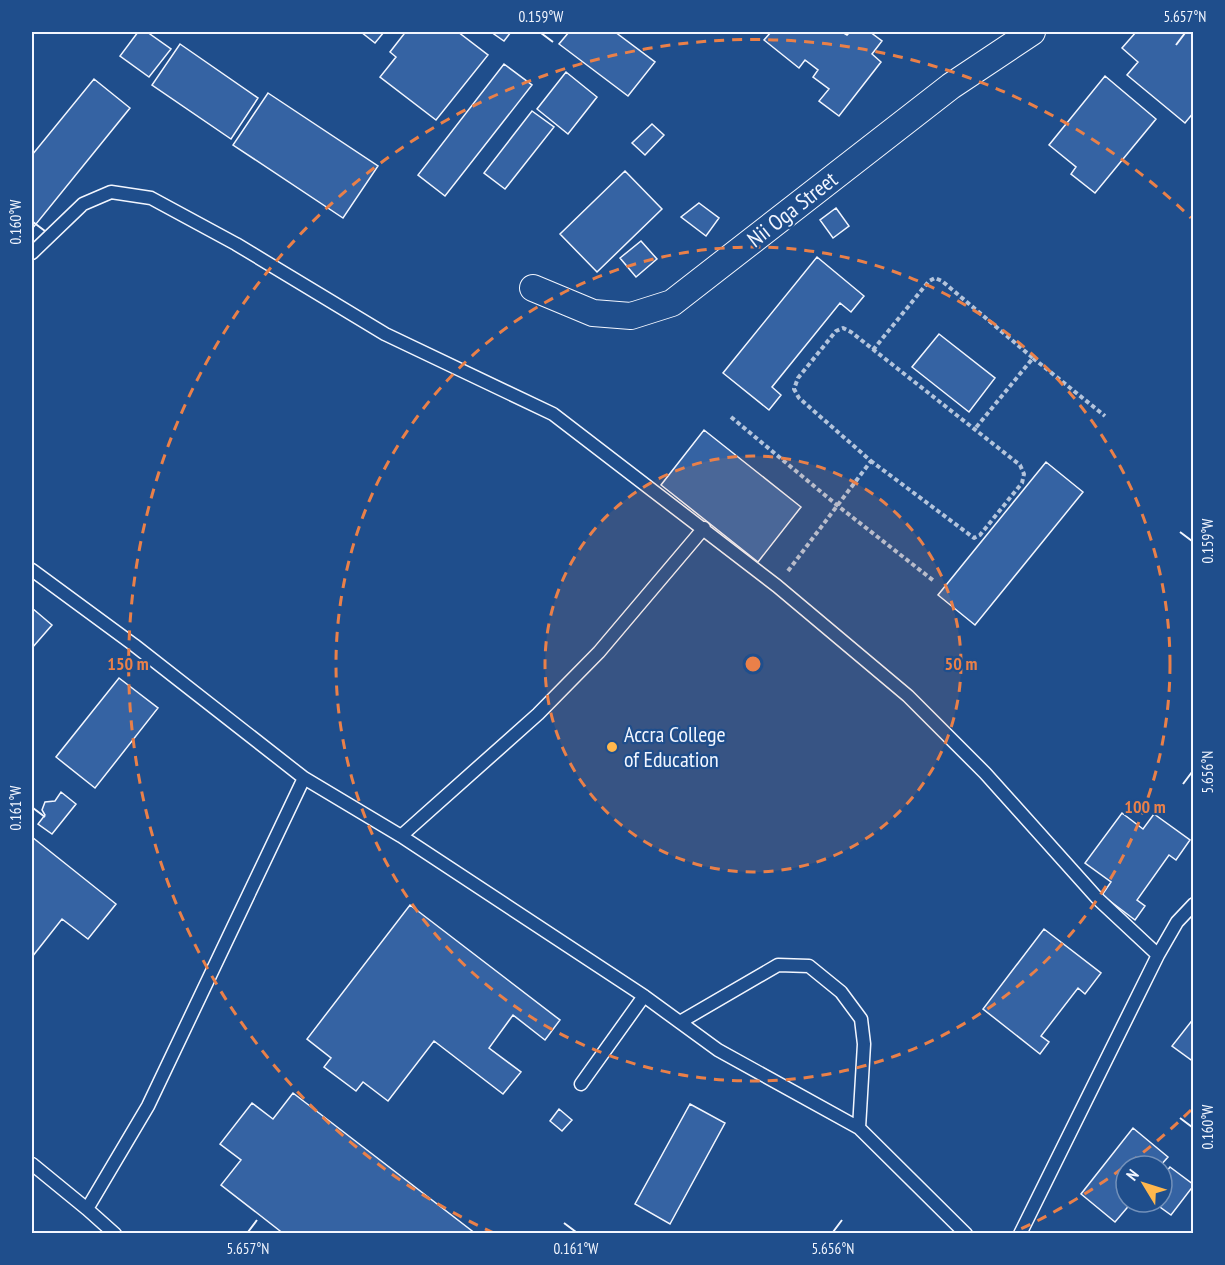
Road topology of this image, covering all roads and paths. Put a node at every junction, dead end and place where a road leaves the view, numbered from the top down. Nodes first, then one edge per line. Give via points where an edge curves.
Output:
1 (1032, 32) edge
2 (32, 253) edge
3 (533, 288) dead end
4 (873, 350) junction
5 (1034, 358) junction
6 (1105, 416) dead end
7 (731, 417) dead end
8 (974, 430) junction
9 (871, 461) junction
10 (838, 506) junction
11 (704, 528) junction
12 (32, 570) edge
13 (934, 581) dead end
14 (777, 586) junction
15 (304, 778) junction
16 (401, 836) junction
17 (1194, 904) edge
18 (1158, 955) junction
19 (644, 996) junction
20 (680, 1022) junction
21 (581, 1084) dead end
22 (859, 1128) junction
23 (32, 1164) edge
24 (87, 1209) junction
25 (115, 1233) edge
26 (966, 1233) edge
27 (1020, 1233) edge

1 - 3 street, Nii Oga Street via 951,86 672,303 631,316 593,313
2 - 11 lane via 83,204 111,192 151,198 236,244 384,334 553,414
4 - 5 path via 935,278
4 - 8 path
4 - 9 path via 851,332 843,328 836,331 798,378 794,389 799,398
5 - 6 path
5 - 8 path
7 - 10 path
8 - 9 path via 1020,465 1024,474 1022,483 974,538
9 - 10 path
10 - 13 path
10 - 14 path
11 - 14 lane
11 - 16 lane via 599,652 538,714
12 - 15 lane
14 - 18 lane via 908,696 985,773 1098,899
15 - 16 lane
15 - 24 lane via 148,1106
16 - 19 lane
17 - 18 lane via 1177,922
18 - 27 lane
19 - 20 lane
19 - 21 lane
20 - 22 lane via 718,1050
20 - 22 lane via 778,966 809,966 841,992 861,1019 864,1044
22 - 26 lane
23 - 24 lane
24 - 25 lane

